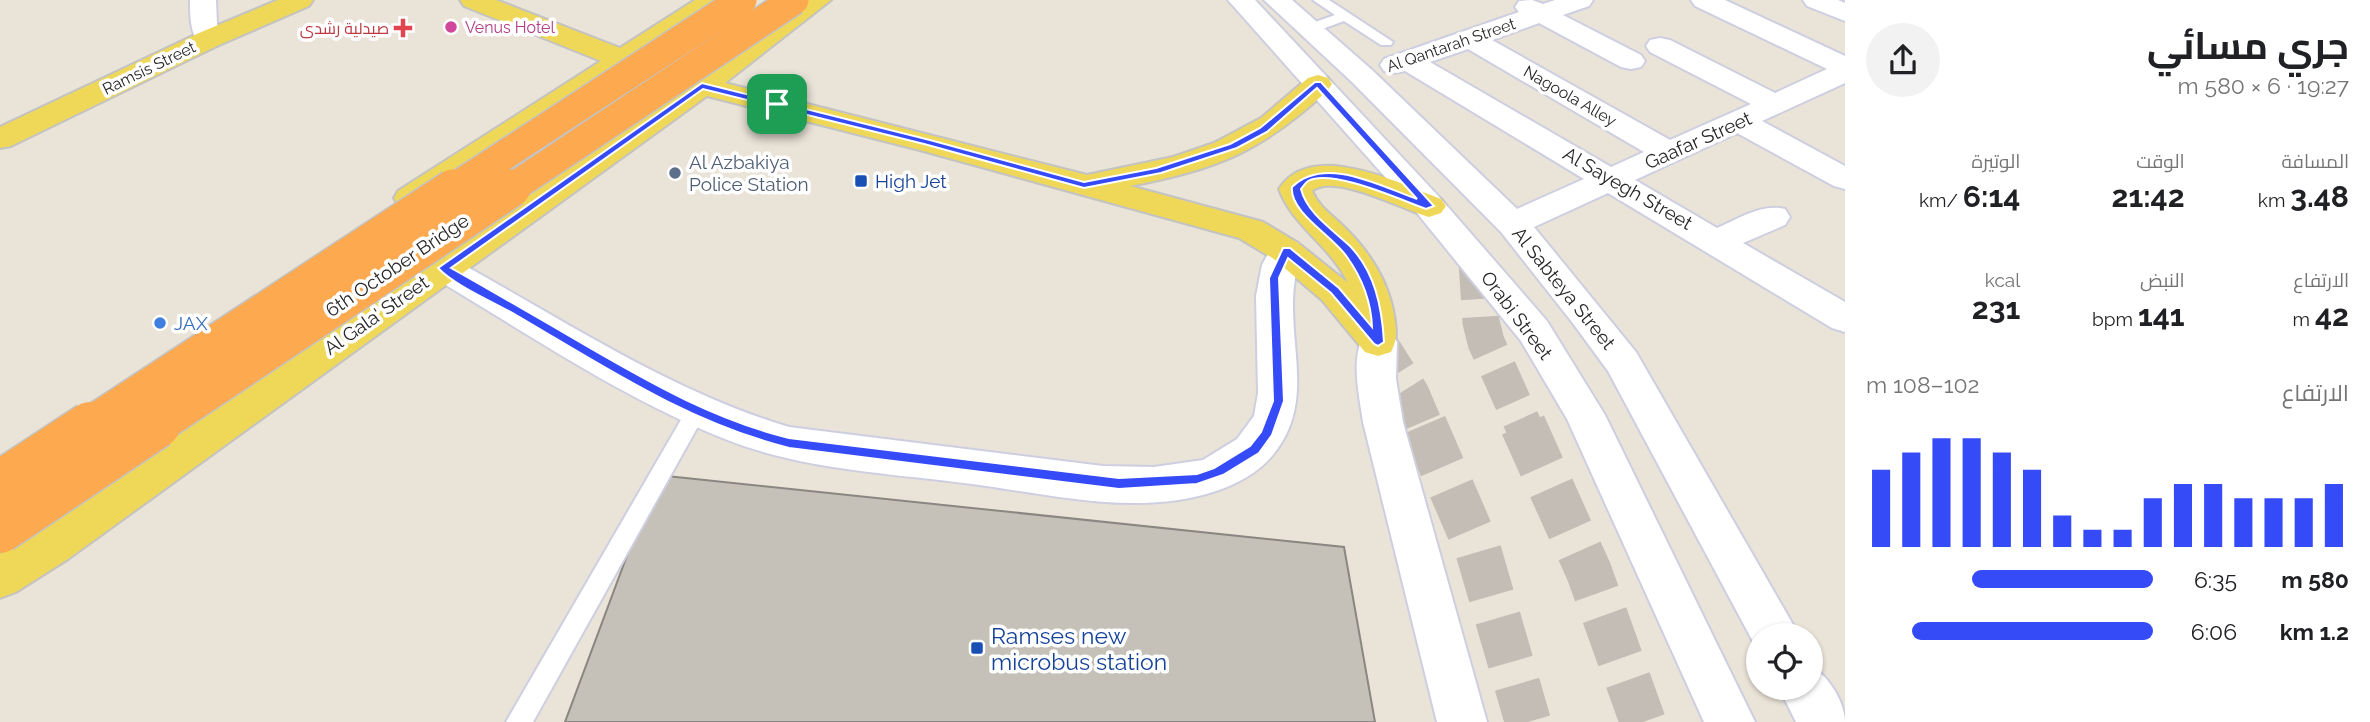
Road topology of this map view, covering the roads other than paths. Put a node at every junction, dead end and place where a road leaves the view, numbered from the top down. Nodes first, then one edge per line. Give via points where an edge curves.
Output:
1 (203, 0) edge
2 (300, 0) edge
3 (713, 0) edge
4 (742, 0) edge
5 (794, 0) edge
6 (818, 0) edge
7 (1241, 0) edge
8 (1277, 0) edge
9 (1514, 0) edge
10 (1580, 0) edge
11 (1703, 0) edge
12 (1816, 0) edge
13 (478, 1) edge
14 (1845, 13) edge
15 (1314, 14) edge
16 (1542, 14) junction
17 (1345, 16) junction
18 (209, 39) junction
19 (1471, 39) junction
20 (1660, 46) dead end
21 (1398, 51) junction
22 (624, 60) junction
23 (1632, 61) dead end
24 (1845, 67) edge
25 (1845, 72) edge
26 (1362, 76) junction
27 (1318, 84) junction
28 (702, 86) junction
29 (1777, 105) junction
30 (1740, 122) junction
31 (0, 139) edge
32 (1668, 153) junction
33 (1613, 179) junction
34 (1845, 179) edge
35 (1084, 185) junction
36 (1429, 206) junction
37 (1773, 217) dead end
38 (1513, 225) junction
39 (1717, 241) junction
40 (1286, 251) junction
41 (443, 268) junction
42 (1837, 305) edge
43 (1378, 342) junction
44 (696, 412) junction
45 (0, 463) edge
46 (0, 484) edge
47 (0, 530) edge
48 (0, 578) edge
49 (1768, 623) edge
50 (1811, 700) edge
51 (519, 722) edge
52 (1462, 722) edge
53 (1730, 722) edge
54 (1823, 722) edge

1 - 18 street
2 - 18 main road, Ramsis Street
3 - 22 main road
4 - 46 highway, 6th October Bridge, bridge
5 - 47 highway, 6th October Bridge, bridge
6 - 28 main road, Al Gala' Street
7 - 27 street, Orabi Street
8 - 15 street, Al Sabteya Street
9 - 16 street
10 - 16 street, Al Qantarah Street
11 - 24 street
12 - 14 street
13 - 22 main road
15 - 17 lane
15 - 17 lane
15 - 26 street, Al Sabteya Street
16 - 19 street, Al Qantarah Street
16 - 23 street
17 - 21 lane
18 - 31 main road, Ramsis Street
19 - 21 street, Al Qantarah Street
19 - 32 street, Nagoola Alley
20 - 29 street
21 - 26 street, Al Qantarah Street
21 - 33 street, Al Sayegh Street
22 - 28 main road
22 - 45 main road
25 - 29 street, Gaafar Street
26 - 38 street, Al Sabteya Street
27 - 35 main road via 1264,130 1233,146 1157,171
27 - 36 street, Orabi Street
28 - 35 main road
28 - 41 main road, Al Gala' Street
29 - 30 street, Gaafar Street
30 - 32 street, Gaafar Street
30 - 34 street
32 - 33 street, Gaafar Street
33 - 38 street, Gaafar Street
33 - 39 street, Al Sayegh Street
35 - 40 main road via 1251,230
36 - 43 main road via 1327,175 1306,178 1296,189 1300,204 1349,252 1367,280 1377,311
36 - 53 street, Orabi Street via 1534,331 1585,415
37 - 39 street
38 - 49 street, Al Sabteya Street via 1622,362
39 - 42 street, Al Sayegh Street
40 - 43 main road via 1335,291
40 - 44 street via 1274,278 1279,401 1274,418 1254,449 1219,472 1197,479 1119,483 789,443
41 - 44 street
41 - 48 main road, Al Gala' Street
43 - 52 street via 1376,379 1383,422
44 - 51 lane
50 - 54 street

